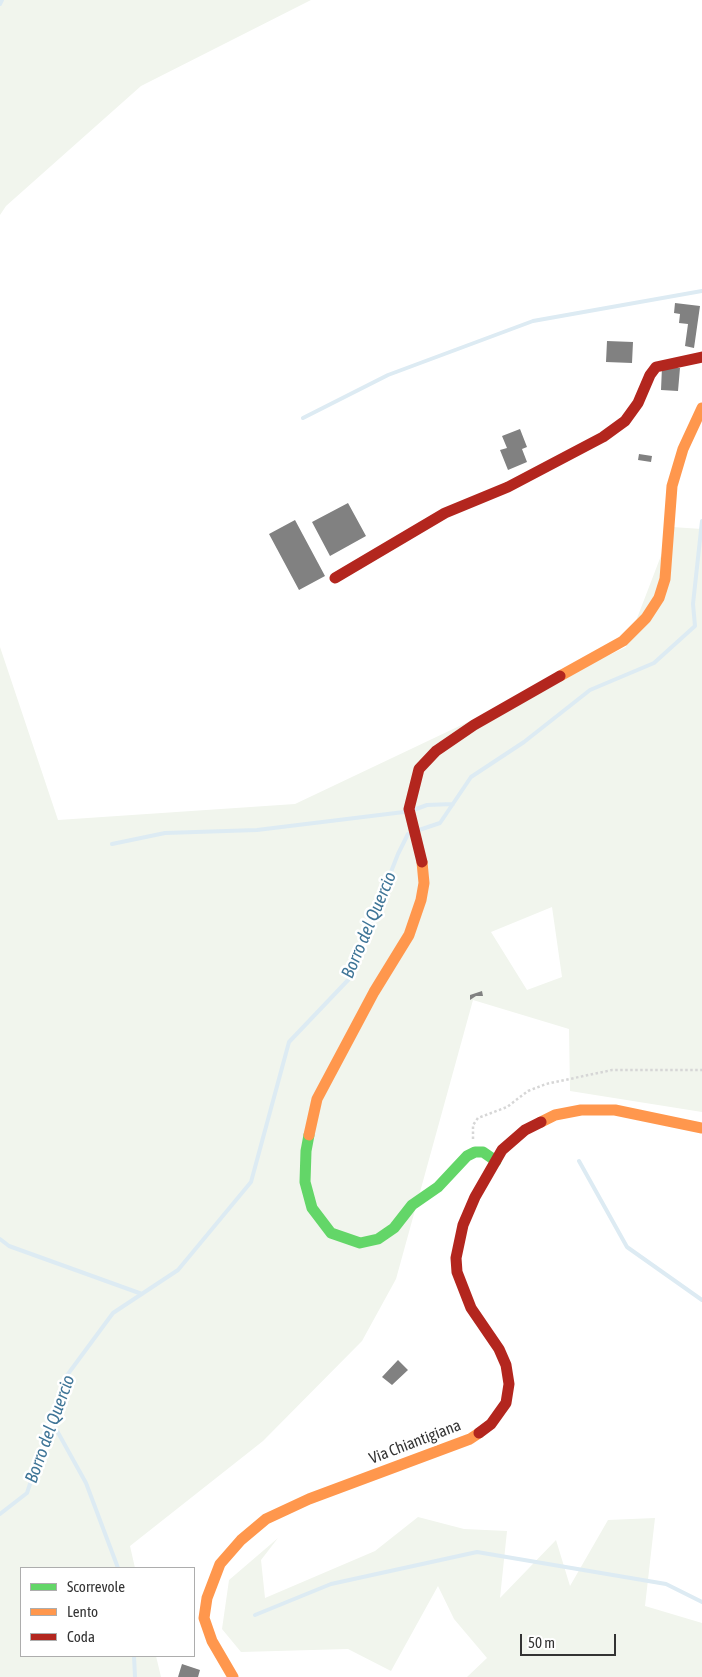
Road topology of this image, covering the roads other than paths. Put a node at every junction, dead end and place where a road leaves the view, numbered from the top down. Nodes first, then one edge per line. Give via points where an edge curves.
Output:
1 (702, 357) edge
2 (702, 408) edge
3 (335, 578) dead end
4 (702, 1128) edge
5 (496, 1161) junction
6 (233, 1677) edge

1 - 3 street via 656,367 625,421 603,437 508,487 445,512
2 - 5 street via 683,449 672,486 665,579 659,598 646,618 623,641 474,725 436,751 419,769 409,809 422,862 424,883 421,900 409,935 374,992 317,1100 306,1151 305,1182 312,1208 331,1233 360,1243 378,1239 394,1228 412,1205 438,1187 467,1156 483,1152
4 - 5 street, Via Chiantigiana via 615,1110 581,1110 555,1115 525,1130 502,1150
5 - 6 street, Via Chiantigiana via 463,1225 456,1258 457,1272 471,1308 506,1365 509,1384 506,1402 491,1424 470,1439 309,1499 266,1519 241,1540 220,1564 207,1598 204,1618 212,1641

